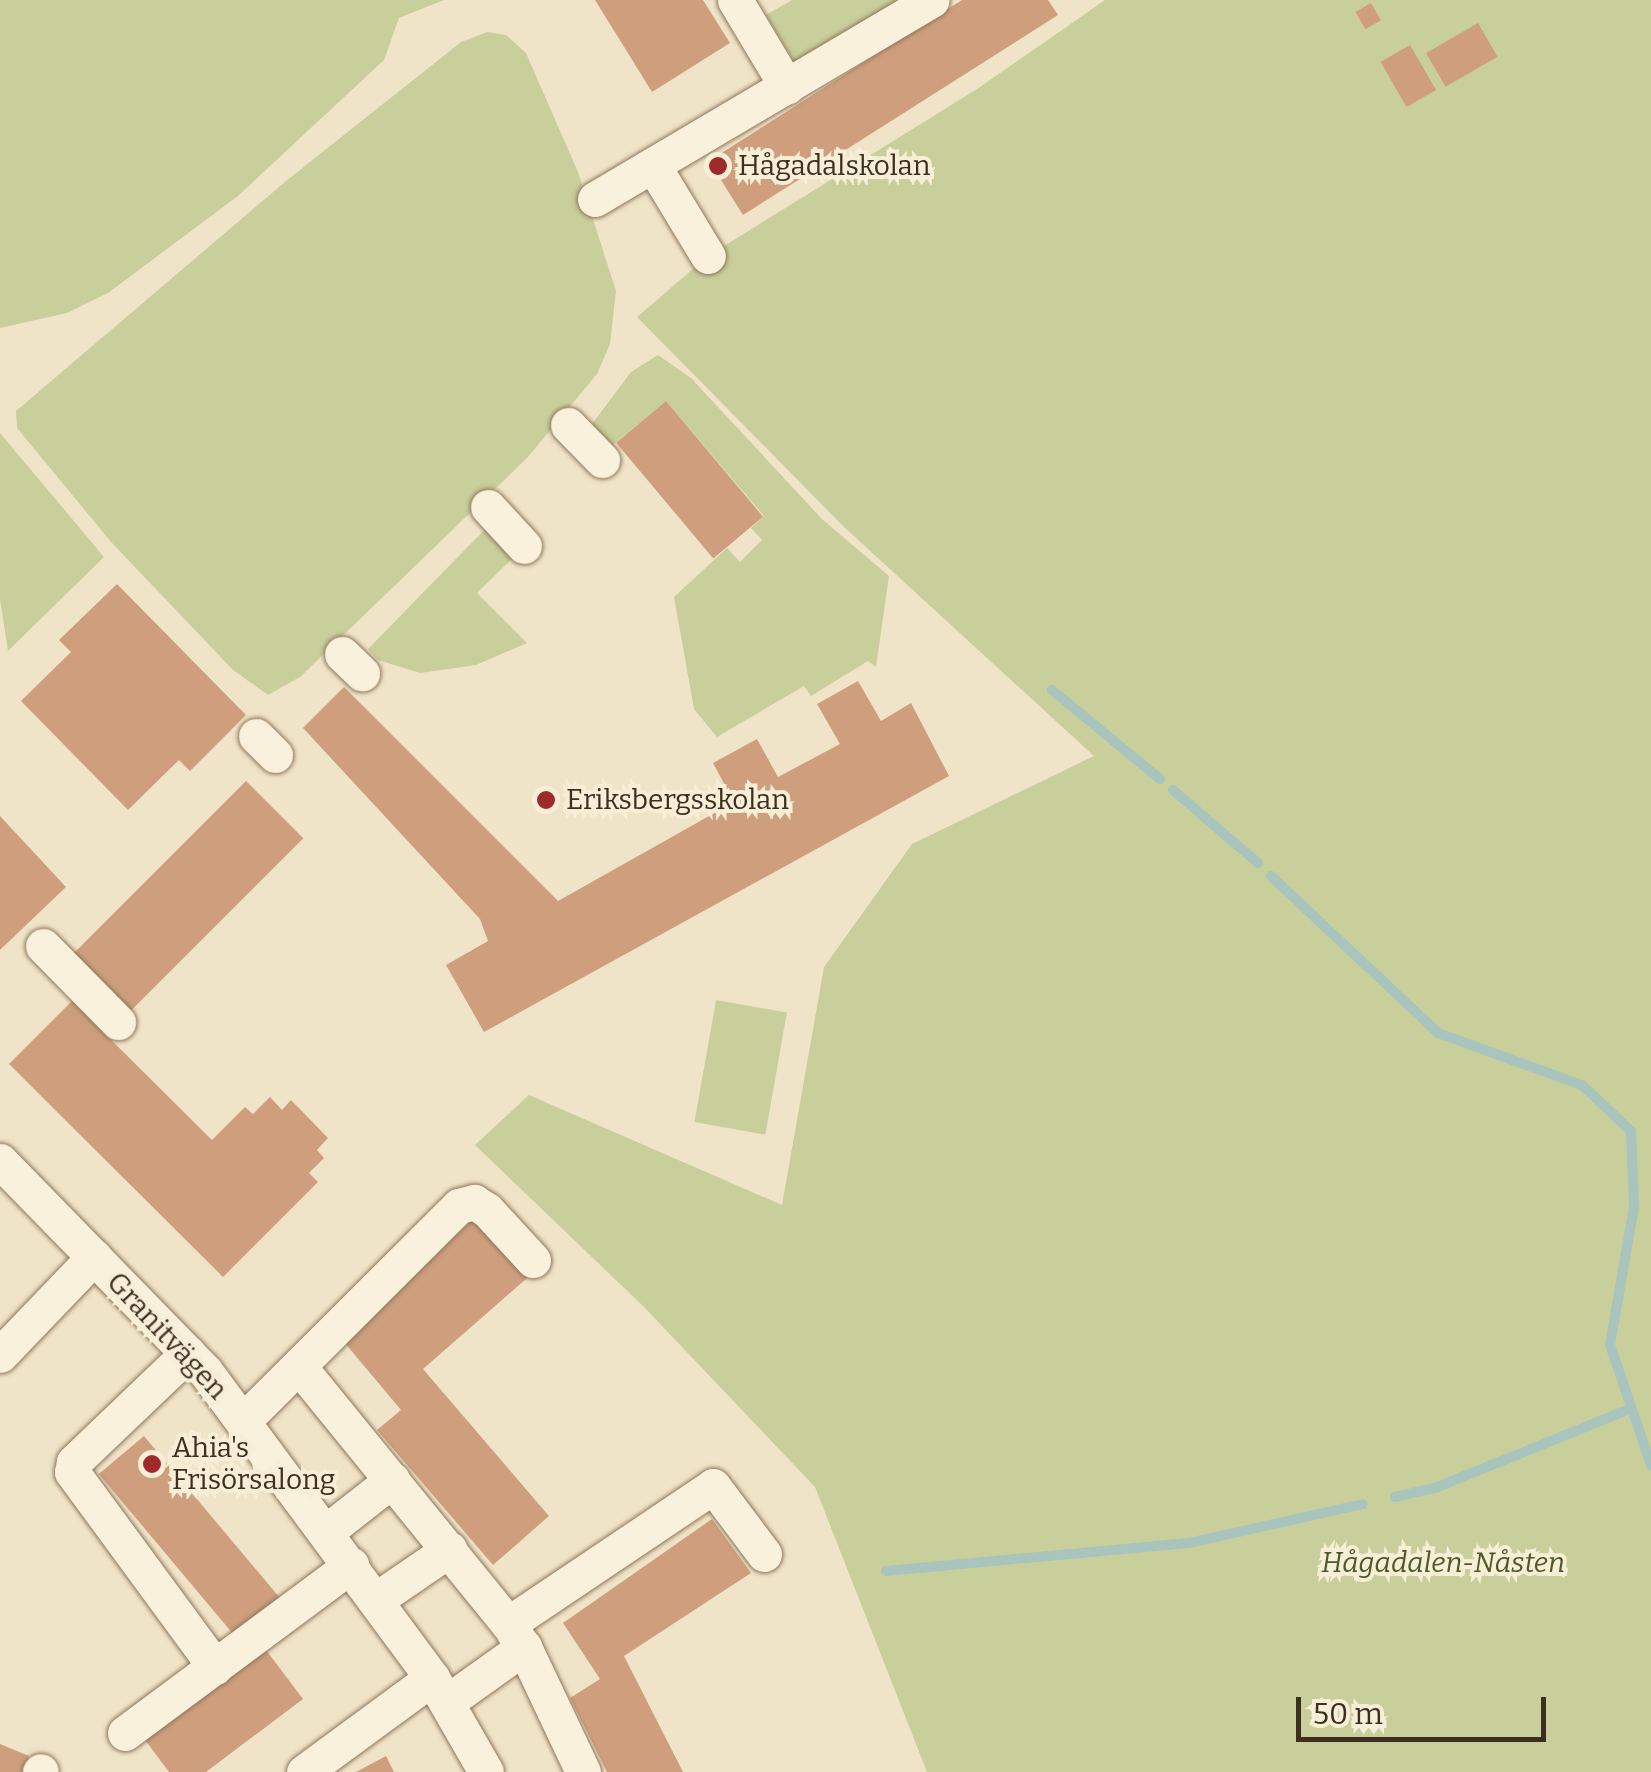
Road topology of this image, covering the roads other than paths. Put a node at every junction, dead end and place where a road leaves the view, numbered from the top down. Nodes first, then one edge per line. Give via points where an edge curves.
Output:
1 (735, 0) edge
2 (931, 0) edge
3 (787, 87) junction
4 (654, 167) junction
5 (595, 200) dead end
6 (708, 256) dead end
7 (568, 425) dead end
8 (602, 460) dead end
9 (488, 507) dead end
10 (524, 546) dead end
11 (43, 946) dead end
12 (118, 1022) dead end
13 (3, 1170) edge
14 (94, 1258) junction
15 (533, 1260) dead end
16 (188, 1353) junction
17 (0, 1354) edge
18 (301, 1370) junction
19 (243, 1421) junction
20 (392, 1480) junction
21 (327, 1531) junction
22 (450, 1549) junction
23 (764, 1554) dead end
24 (351, 1565) junction
25 (376, 1599) junction
26 (516, 1636) junction
27 (215, 1667) junction
28 (440, 1690) junction
29 (125, 1733) dead end
30 (579, 1770) edge
31 (304, 1772) edge
32 (486, 1772) edge

1 - 3 street
2 - 3 street
3 - 4 street
4 - 5 street
4 - 6 street
7 - 8 street
9 - 10 street
11 - 12 street
13 - 14 street, Granitvägen
14 - 16 street, Granitvägen
14 - 17 street
15 - 18 street via 487,1210 474,1202 459,1206
16 - 19 street, Granitvägen
16 - 27 street via 74,1462 72,1472
18 - 19 street
18 - 20 street
19 - 21 street, Granitvägen
20 - 21 street
20 - 22 street
21 - 24 street, Granitvägen
22 - 25 street
22 - 26 street
23 - 26 street via 714,1486
24 - 25 street, Granitvägen
24 - 27 street
25 - 28 street, Granitvägen
26 - 28 street
26 - 30 street
27 - 29 street
28 - 31 street
28 - 32 street, Granitvägen

